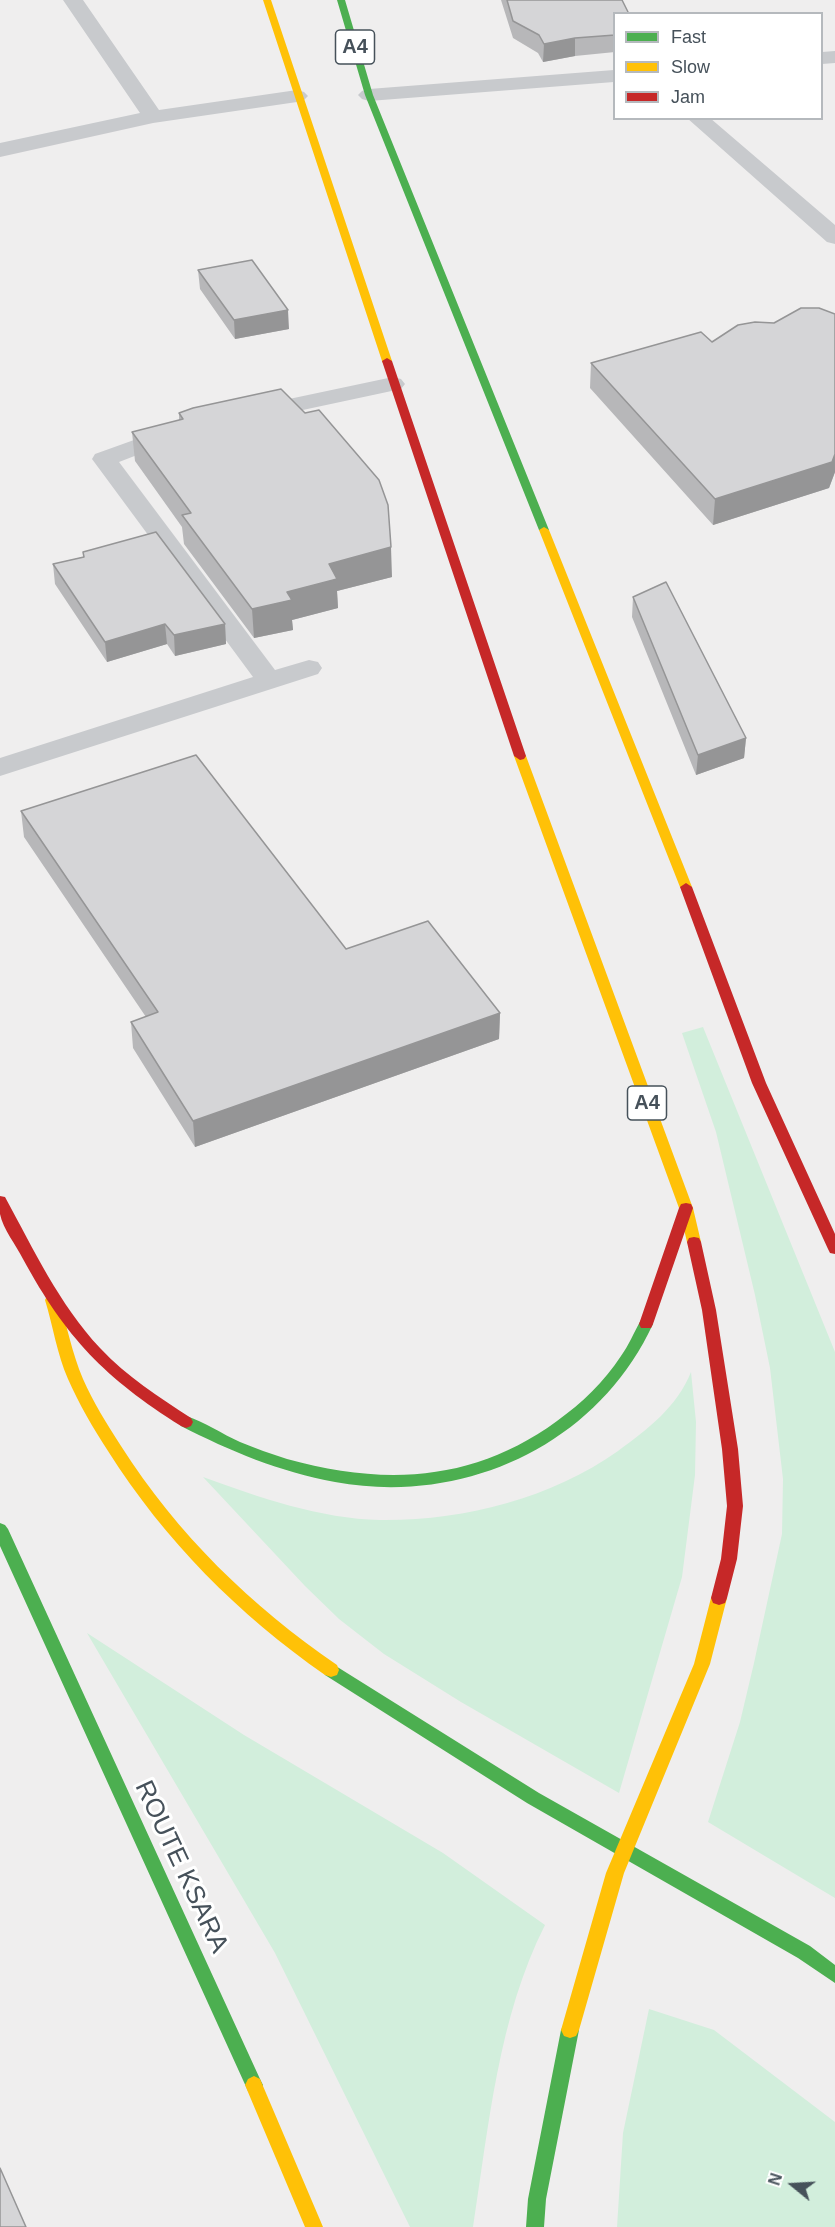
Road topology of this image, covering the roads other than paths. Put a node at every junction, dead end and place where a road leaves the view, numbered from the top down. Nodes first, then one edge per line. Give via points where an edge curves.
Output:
1 (73, 0) edge
2 (267, 0) edge
3 (341, 0) edge
4 (613, 76) edge
5 (369, 95) junction
6 (297, 96) junction
7 (153, 117) junction
8 (699, 120) edge
9 (0, 150) edge
10 (835, 237) edge
11 (393, 384) junction
12 (233, 418) edge
13 (198, 425) edge
14 (309, 668) dead end
15 (269, 681) junction
16 (0, 767) edge
17 (0, 1201) edge
18 (686, 1208) junction
19 (835, 1249) edge
20 (52, 1300) junction
21 (0, 1529) edge
22 (625, 1850) junction
23 (835, 1975) edge
24 (314, 2227) edge
25 (535, 2227) edge

1 - 7 street
2 - 6 main road, A4
3 - 5 main road, A4
4 - 5 street
5 - 19 main road, A4 via 673,853 759,1083
6 - 7 street
6 - 11 main road, A4
7 - 9 street
8 - 10 street
11 - 12 lane
11 - 18 main road, A4 via 502,706
13 - 15 lane via 104,459
14 - 15 lane
15 - 16 lane
17 - 20 main road
18 - 20 main road via 656,1302 636,1347 606,1389 566,1428 522,1455 471,1473 414,1482 357,1482 302,1472 237,1449 179,1419 128,1384 85,1344
18 - 22 main road, A4 via 709,1310 735,1506 729,1559 702,1664
20 - 22 main road via 78,1385 125,1468 189,1549 309,1656 533,1798
21 - 24 main road, ROUTE KSARA via 235,2040
22 - 23 main road via 804,1952
22 - 25 main road, A4 via 576,2001 554,2105

